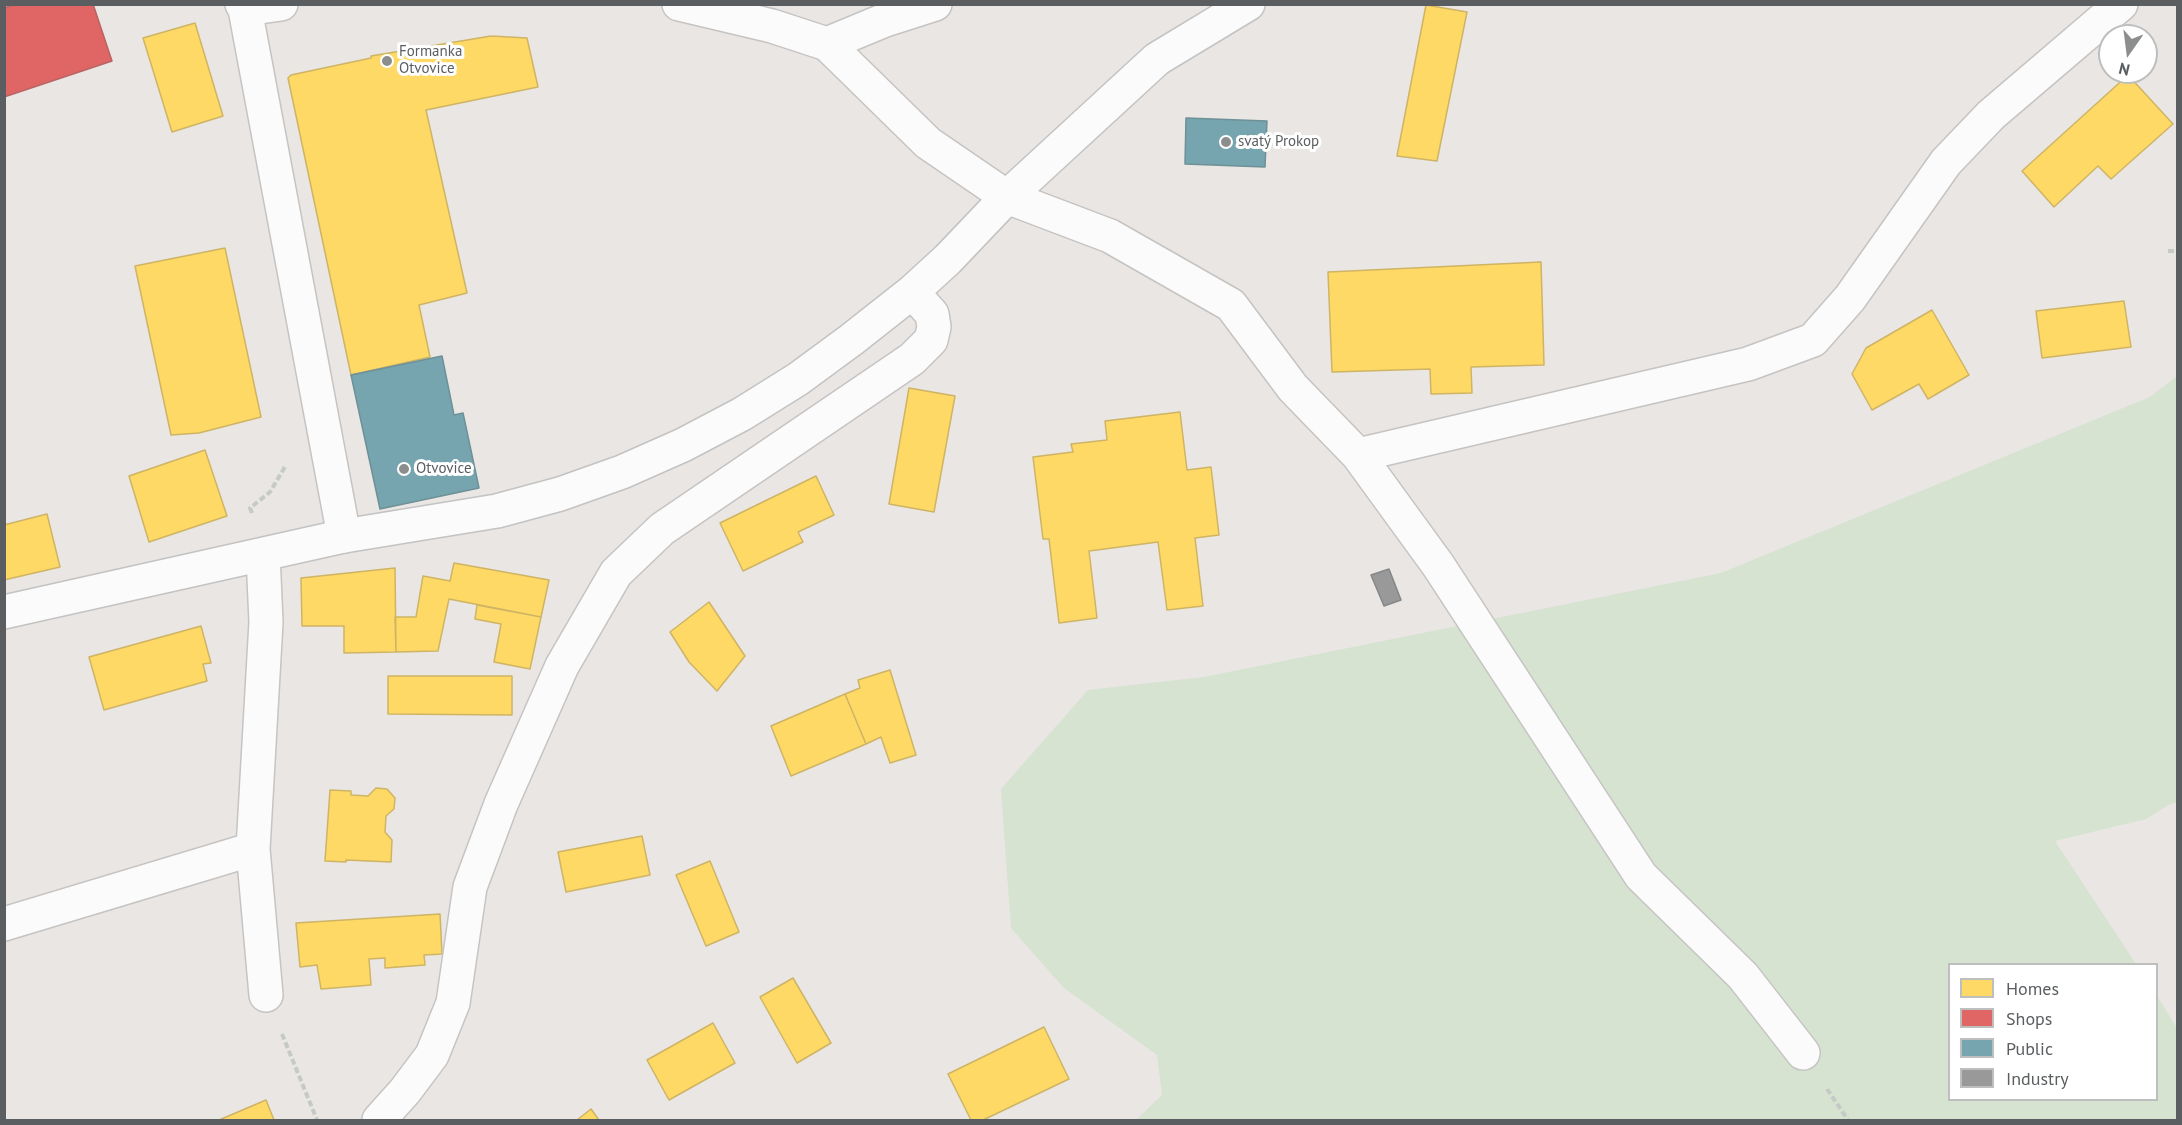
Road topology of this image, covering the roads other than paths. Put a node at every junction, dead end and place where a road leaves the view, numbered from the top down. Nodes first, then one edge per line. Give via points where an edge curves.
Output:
1 (281, 4) edge
2 (679, 4) edge
3 (935, 4) edge
4 (1248, 4) edge
5 (2121, 4) edge
6 (243, 7) edge
7 (827, 44) junction
8 (1006, 197) junction
9 (912, 292) junction
10 (1358, 455) junction
11 (344, 536) junction
12 (263, 555) junction
13 (4, 612) edge
14 (253, 849) junction
15 (4, 924) edge
16 (266, 995) road end
17 (1803, 1053) dead end
18 (379, 1120) edge

1 - 6 street
2 - 7 street via 772,26
3 - 7 street
4 - 8 street via 1157,59
5 - 10 street via 1991,115 1946,162 1850,298 1813,340 1748,364
6 - 11 street
7 - 8 street via 928,143
8 - 9 street
8 - 10 street via 1110,236 1231,305 1293,388
9 - 11 street via 807,373 760,403 683,445 622,472 497,511
9 - 18 street via 932,314 934,327 931,340 912,359 662,529 616,573 562,666 501,804 470,887 453,1003 432,1055
10 - 17 street via 1438,566 1641,876 1743,976
11 - 12 street
12 - 13 street
12 - 14 street via 266,622
14 - 15 street
14 - 16 street

